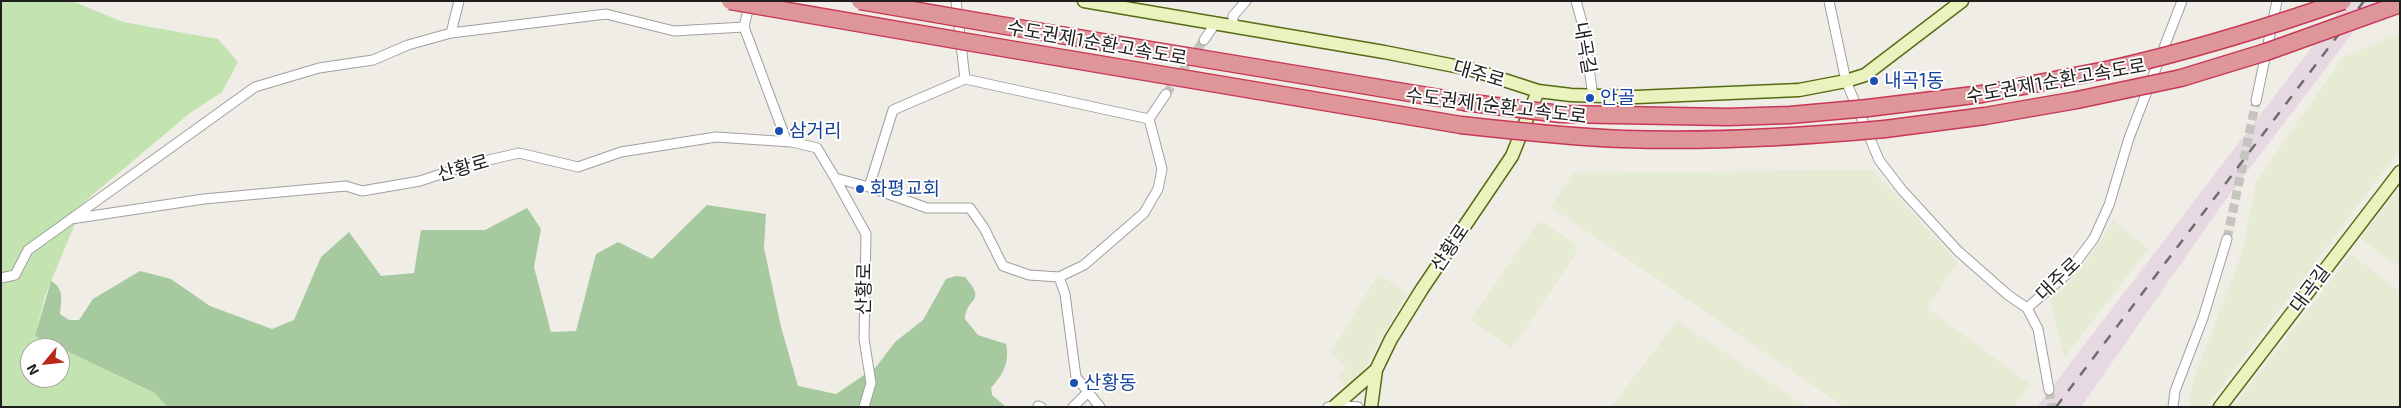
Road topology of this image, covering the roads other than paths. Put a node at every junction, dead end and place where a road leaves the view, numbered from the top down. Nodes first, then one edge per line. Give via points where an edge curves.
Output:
1 (459, 1) edge
2 (730, 1) edge
3 (750, 1) edge
4 (860, 1) edge
5 (956, 1) edge
6 (1084, 1) edge
7 (1246, 1) edge
8 (1576, 1) edge
9 (1829, 1) edge
10 (1962, 1) edge
11 (2182, 1) edge
12 (2277, 1) edge
13 (2343, 1) edge
14 (2400, 4) edge
15 (1215, 24) junction
16 (1232, 26) junction
17 (744, 27) junction
18 (451, 33) junction
19 (1204, 40) tunnel mouth
20 (965, 79) junction
21 (1846, 81) junction
22 (1538, 91) junction
23 (1166, 94) tunnel mouth
24 (1593, 96) junction
25 (2256, 101) tunnel mouth
26 (1149, 120) junction
27 (787, 142) junction
28 (2400, 172) edge
29 (835, 178) junction
30 (869, 187) junction
31 (71, 218) junction
32 (2227, 240) tunnel mouth
33 (1059, 277) junction
34 (1, 278) edge
35 (2027, 308) junction
36 (1376, 370) junction
37 (2049, 390) tunnel mouth
38 (1088, 392) junction
39 (1334, 406) edge
40 (864, 407) edge
41 (1073, 407) edge
42 (1100, 407) edge
43 (1358, 407) edge
44 (1371, 407) edge
45 (2173, 407) edge
46 (2220, 407) edge

1 - 18 street
2 - 14 highway, 수도권제1순환고속도로, bridge via 1461,125 1624,139 1806,136 1985,116 2077,100 2200,72
3 - 17 street
4 - 13 highway, 수도권제1순환고속도로, bridge via 1464,102 1560,114 1663,116 1790,115 1982,94 2174,55 2261,30
5 - 20 street
6 - 15 street, 대주로
7 - 16 street via 1233,16
8 - 24 street, 내곡길
9 - 21 street
10 - 21 street, 대주로 via 1865,75
11 - 35 street, 대주로 via 2094,238 2068,273
12 - 25 street
15 - 16 street, 대주로
15 - 19 street
16 - 22 street, 대주로 via 1470,69
17 - 18 street, 산황로 via 674,31 606,14
17 - 27 street
18 - 31 street, 산황로 via 408,45 373,60 319,68 255,87
20 - 26 street
20 - 30 street via 893,110
21 - 24 street, 대주로 via 1799,90
21 - 35 street, 대주로 via 1879,160 1902,190 1958,250
22 - 24 street, 대주로
22 - 36 street, 산황로 via 1512,156 1422,289 1391,338
23 - 26 street
26 - 33 street via 1162,169 1158,189 1144,213 1084,265
27 - 29 street, 산황로 via 817,148
27 - 31 street, 산황로 via 716,137 621,152 578,167 519,153 420,181 362,191 346,186 204,199
28 - 46 street, 대곡길
29 - 30 street
29 - 40 street, 산황로 via 866,234 864,339 871,383
30 - 33 street via 927,208 970,208 1003,266 1029,276
31 - 34 street, 산황로 via 28,250 14,275
32 - 45 street via 2175,391
33 - 38 street via 1065,294 1076,377
35 - 37 street via 2038,329
36 - 39 street
36 - 44 street, 산황로
38 - 41 street
38 - 42 street
39 - 43 street

